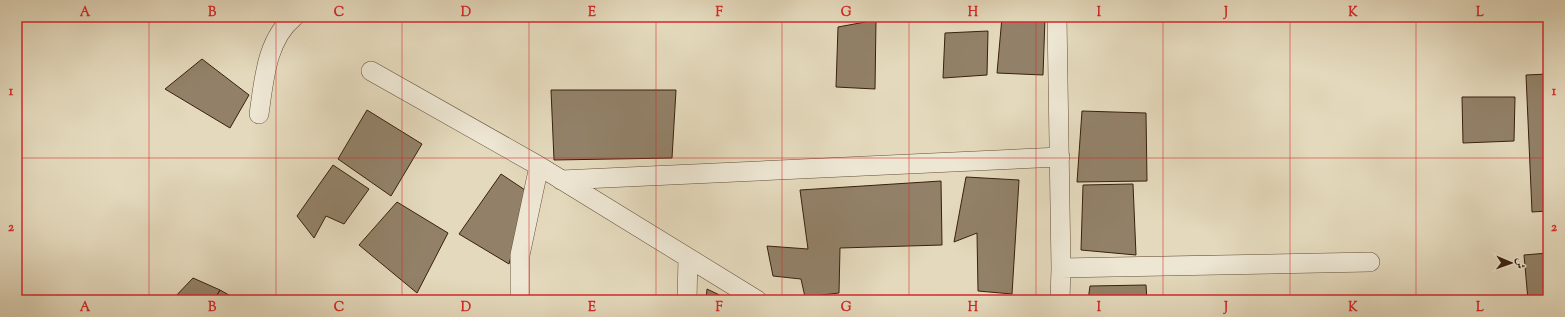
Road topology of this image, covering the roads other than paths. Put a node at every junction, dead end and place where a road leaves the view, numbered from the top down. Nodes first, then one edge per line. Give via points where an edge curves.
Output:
1 (294, 17) edge
2 (1057, 17) edge
3 (371, 71) dead end
4 (259, 114) dead end
5 (1060, 157) junction
6 (539, 166) junction
7 (561, 180) junction
8 (688, 258) junction
9 (1370, 262) dead end
10 (1061, 268) junction
11 (520, 300) edge
12 (687, 300) edge
13 (757, 300) edge
14 (1060, 300) edge

1 - 4 street via 285,24 268,59
2 - 5 street
3 - 6 street
5 - 7 street
5 - 10 street
6 - 7 street
6 - 11 street via 520,255
7 - 8 street
8 - 12 street
8 - 13 street
9 - 10 street
10 - 14 street

